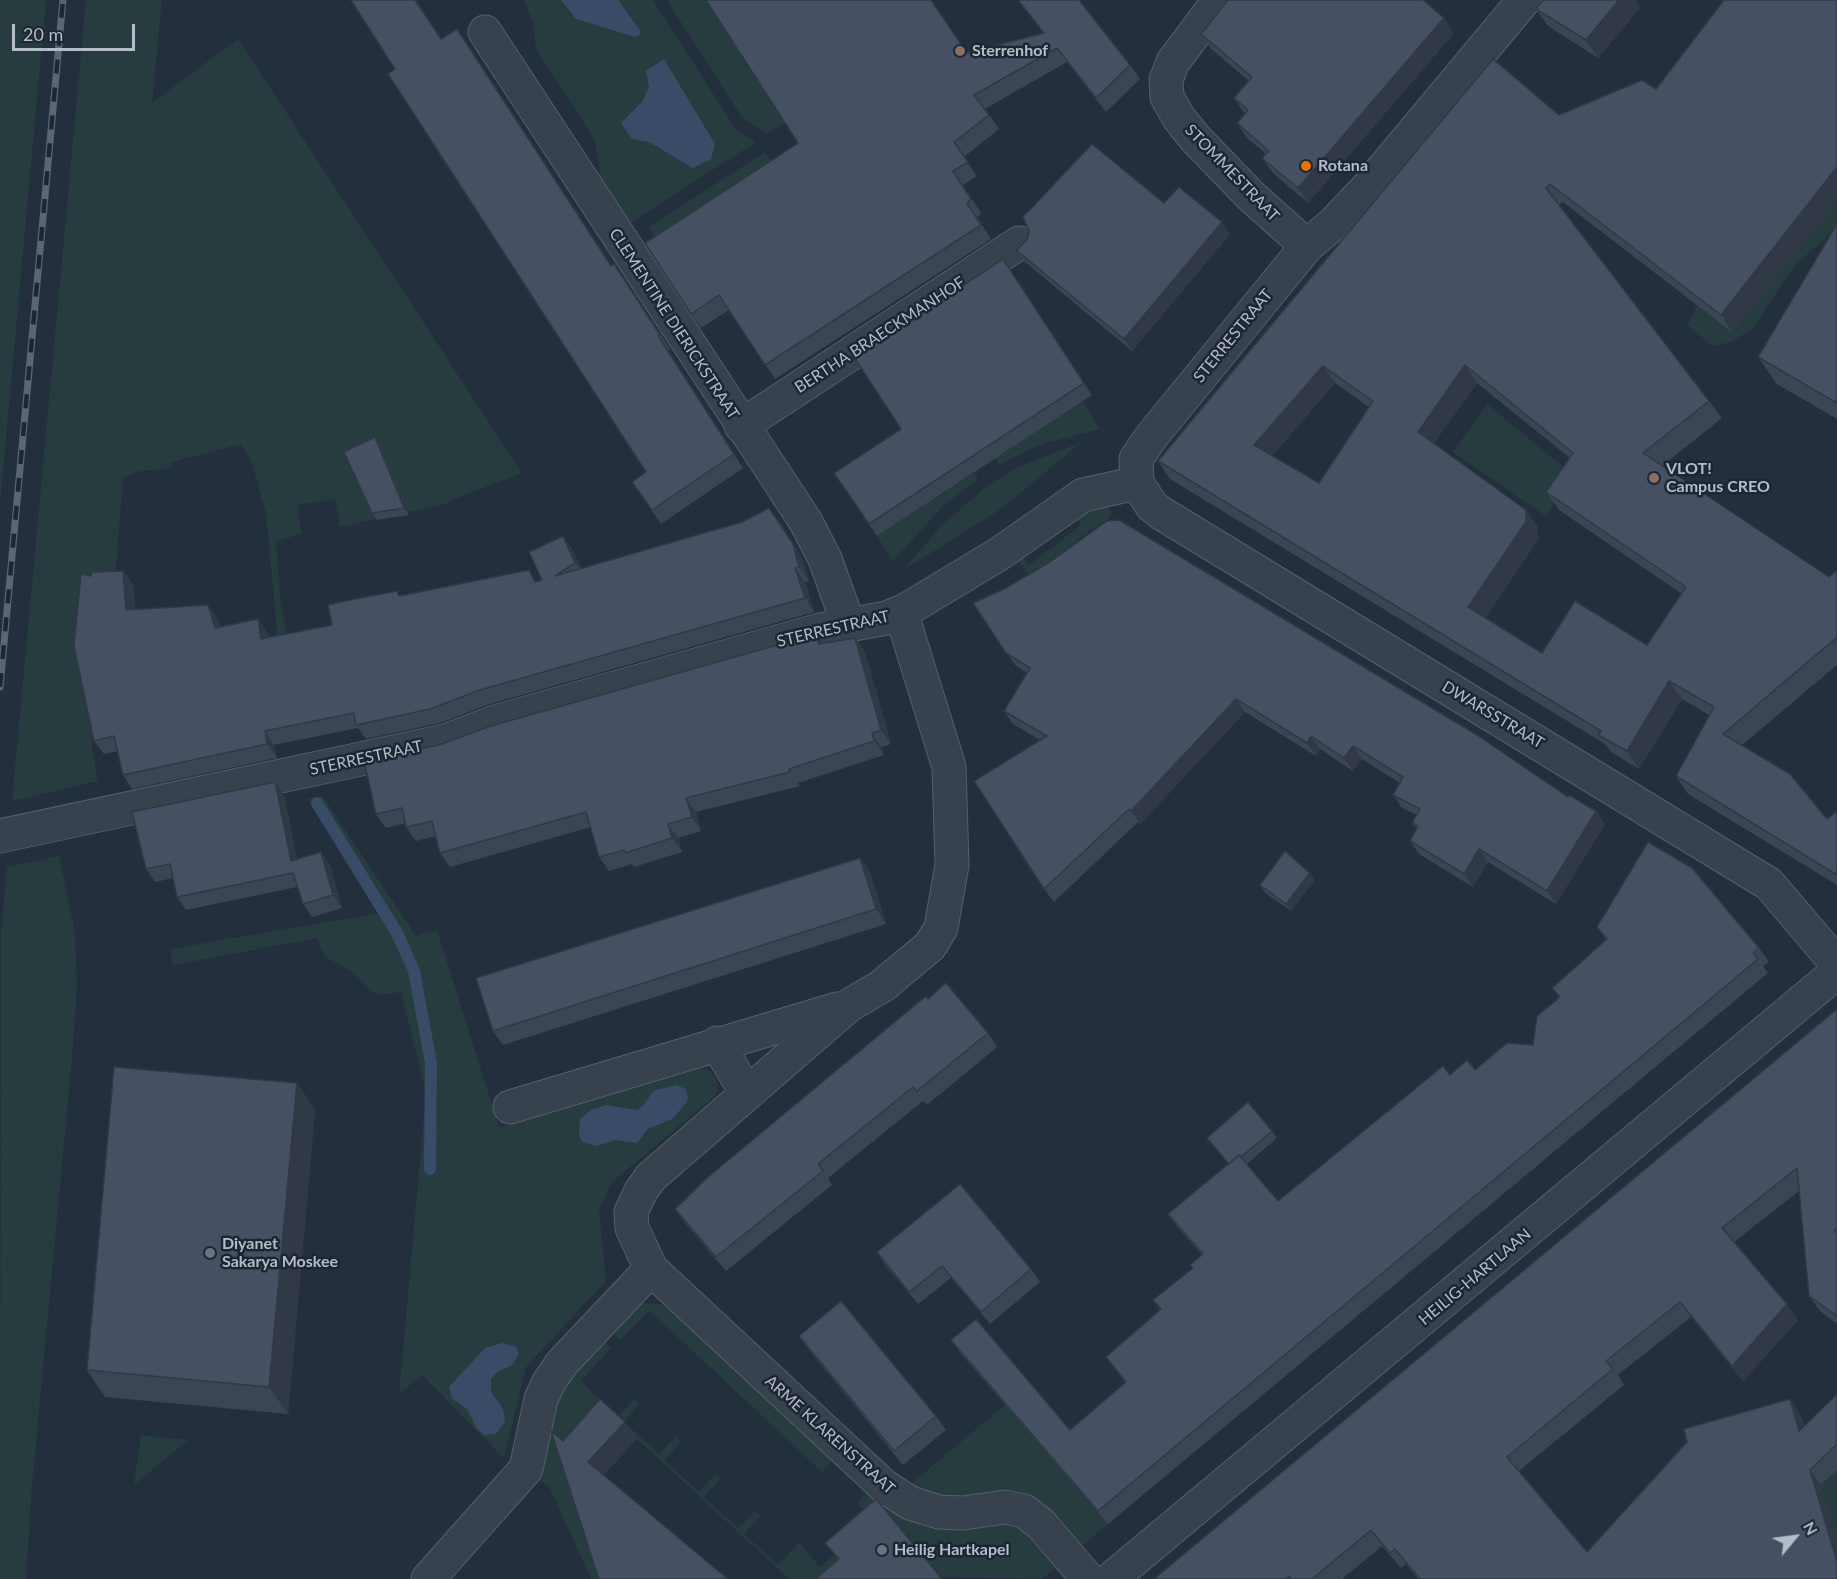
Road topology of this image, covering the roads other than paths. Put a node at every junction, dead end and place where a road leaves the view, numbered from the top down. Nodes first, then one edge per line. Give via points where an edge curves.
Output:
1 (1215, 0) edge
2 (1524, 0) edge
3 (485, 32) dead end
4 (1019, 243) dead end
5 (1307, 246) junction
6 (741, 426) junction
7 (1137, 483) junction
8 (901, 612) junction
9 (848, 623) junction
10 (0, 836) edge
11 (1837, 964) edge
12 (1837, 972) edge
13 (848, 1006) junction
14 (717, 1043) junction
15 (746, 1092) junction
16 (510, 1107) dead end
17 (651, 1269) junction
18 (428, 1579) edge
19 (1088, 1579) edge
20 (1111, 1579) edge

1 - 5 street, STOMMESTRAAT via 1214,7 1173,62 1166,80 1167,97 1195,138
2 - 5 street, STERRESTRAAT via 1368,187
3 - 6 street, CLEMENTINE DIERICKSTRAAT
4 - 6 street, BERTHA BRAECKMANHOF
5 - 7 street, STERRESTRAAT via 1144,445 1136,459
6 - 9 street, CLEMENTINE DIERICKSTRAAT via 806,522 825,559
7 - 8 street, STERRESTRAAT via 1083,495 999,555
7 - 11 street, DWARSSTRAAT via 1161,513 1769,884
8 - 9 street, STERRESTRAAT via 887,618
8 - 13 street via 949,767 952,865 941,928 930,946 882,986
9 - 10 street, STERRESTRAAT via 495,722 445,741
12 - 20 street, HEILIG-HARTLAAN
13 - 14 street
13 - 15 street
14 - 15 street
14 - 16 street
15 - 17 street via 651,1177 641,1191 631,1212 632,1228
17 - 18 street via 549,1382 541,1399 526,1469
17 - 19 street, ARME KLARENSTRAAT via 897,1496 939,1512 1005,1507 1024,1511 1041,1524

